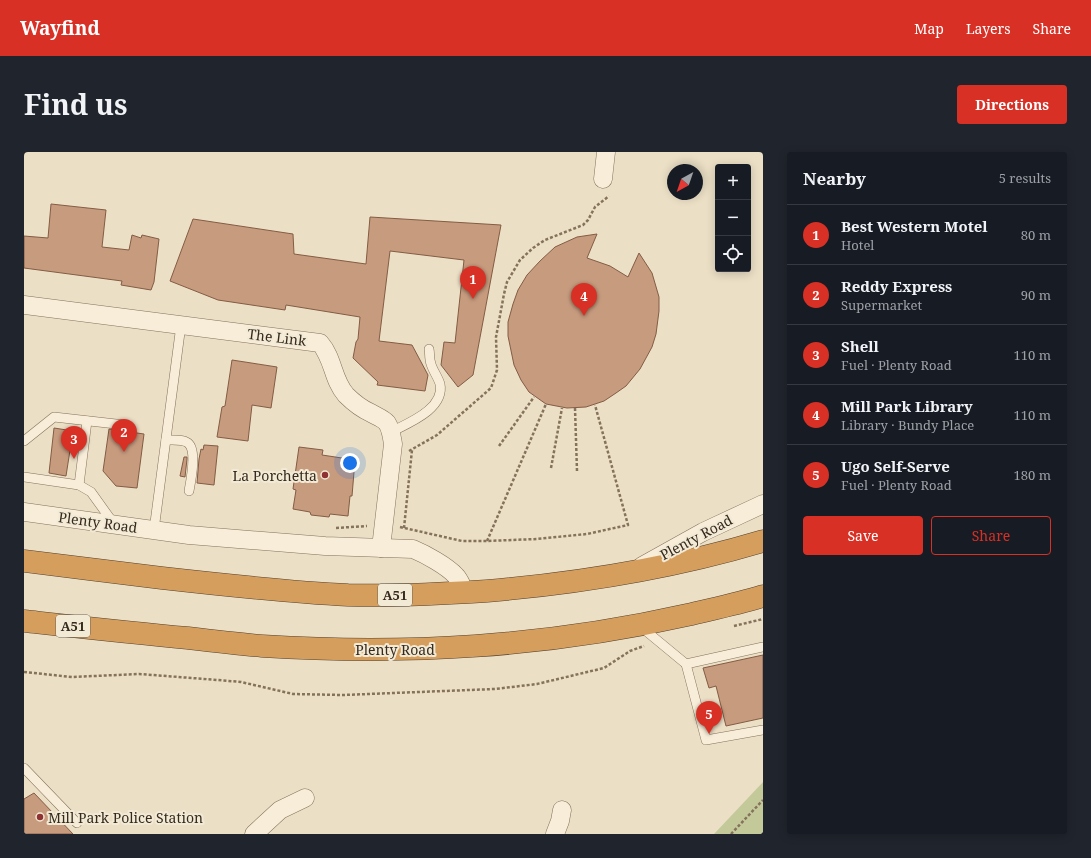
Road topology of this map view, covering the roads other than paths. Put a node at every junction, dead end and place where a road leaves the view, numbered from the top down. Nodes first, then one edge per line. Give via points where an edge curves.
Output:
1 (606, 152) edge
2 (608, 186) road end
3 (24, 305) edge
4 (181, 325) junction
5 (429, 349) dead end
6 (87, 421) junction
7 (125, 425) dead end
8 (391, 432) junction
9 (166, 440) junction
10 (24, 441) edge
11 (24, 477) edge
12 (79, 485) junction
13 (190, 491) dead end
14 (763, 504) edge
15 (24, 512) edge
16 (114, 525) junction
17 (154, 530) junction
18 (763, 541) edge
19 (381, 548) junction
20 (24, 560) edge
21 (631, 573) junction
22 (465, 592) junction
23 (763, 596) edge
24 (24, 621) edge
25 (639, 625) junction
26 (763, 647) edge
27 (686, 664) junction
28 (763, 730) edge
29 (24, 768) edge
30 (305, 798) dead end
31 (562, 810) dead end
32 (77, 823) dead end
33 (254, 834) edge
34 (555, 834) edge

1 - 2 street
3 - 4 street, The Link
4 - 8 street, The Link via 320,343 327,351 342,390 361,408 387,423
4 - 9 lane
5 - 8 lane via 430,363 440,385 439,395 425,413
6 - 7 lane
6 - 10 lane via 54,417
6 - 12 lane
8 - 19 street via 392,462
9 - 13 lane via 184,442 192,449
9 - 17 lane
11 - 12 lane
12 - 16 lane via 91,492
14 - 21 street, Plenty Road via 702,532
15 - 16 street, Plenty Road
16 - 17 street, Plenty Road
17 - 19 street, Plenty Road via 269,542
18 - 21 highway, Plenty Road / A51 via 724,553
19 - 22 street, Plenty Road via 413,549 426,555 456,576
20 - 22 highway, Plenty Road / A51 via 289,592 349,595
21 - 22 highway, Plenty Road / A51 via 576,582
23 - 25 highway, Plenty Road / A51 via 742,603
24 - 25 highway, Plenty Road / A51 via 261,646 388,650 520,643
25 - 27 lane
26 - 27 lane
27 - 28 lane via 706,740
29 - 32 lane
30 - 33 street via 280,810
31 - 34 street

